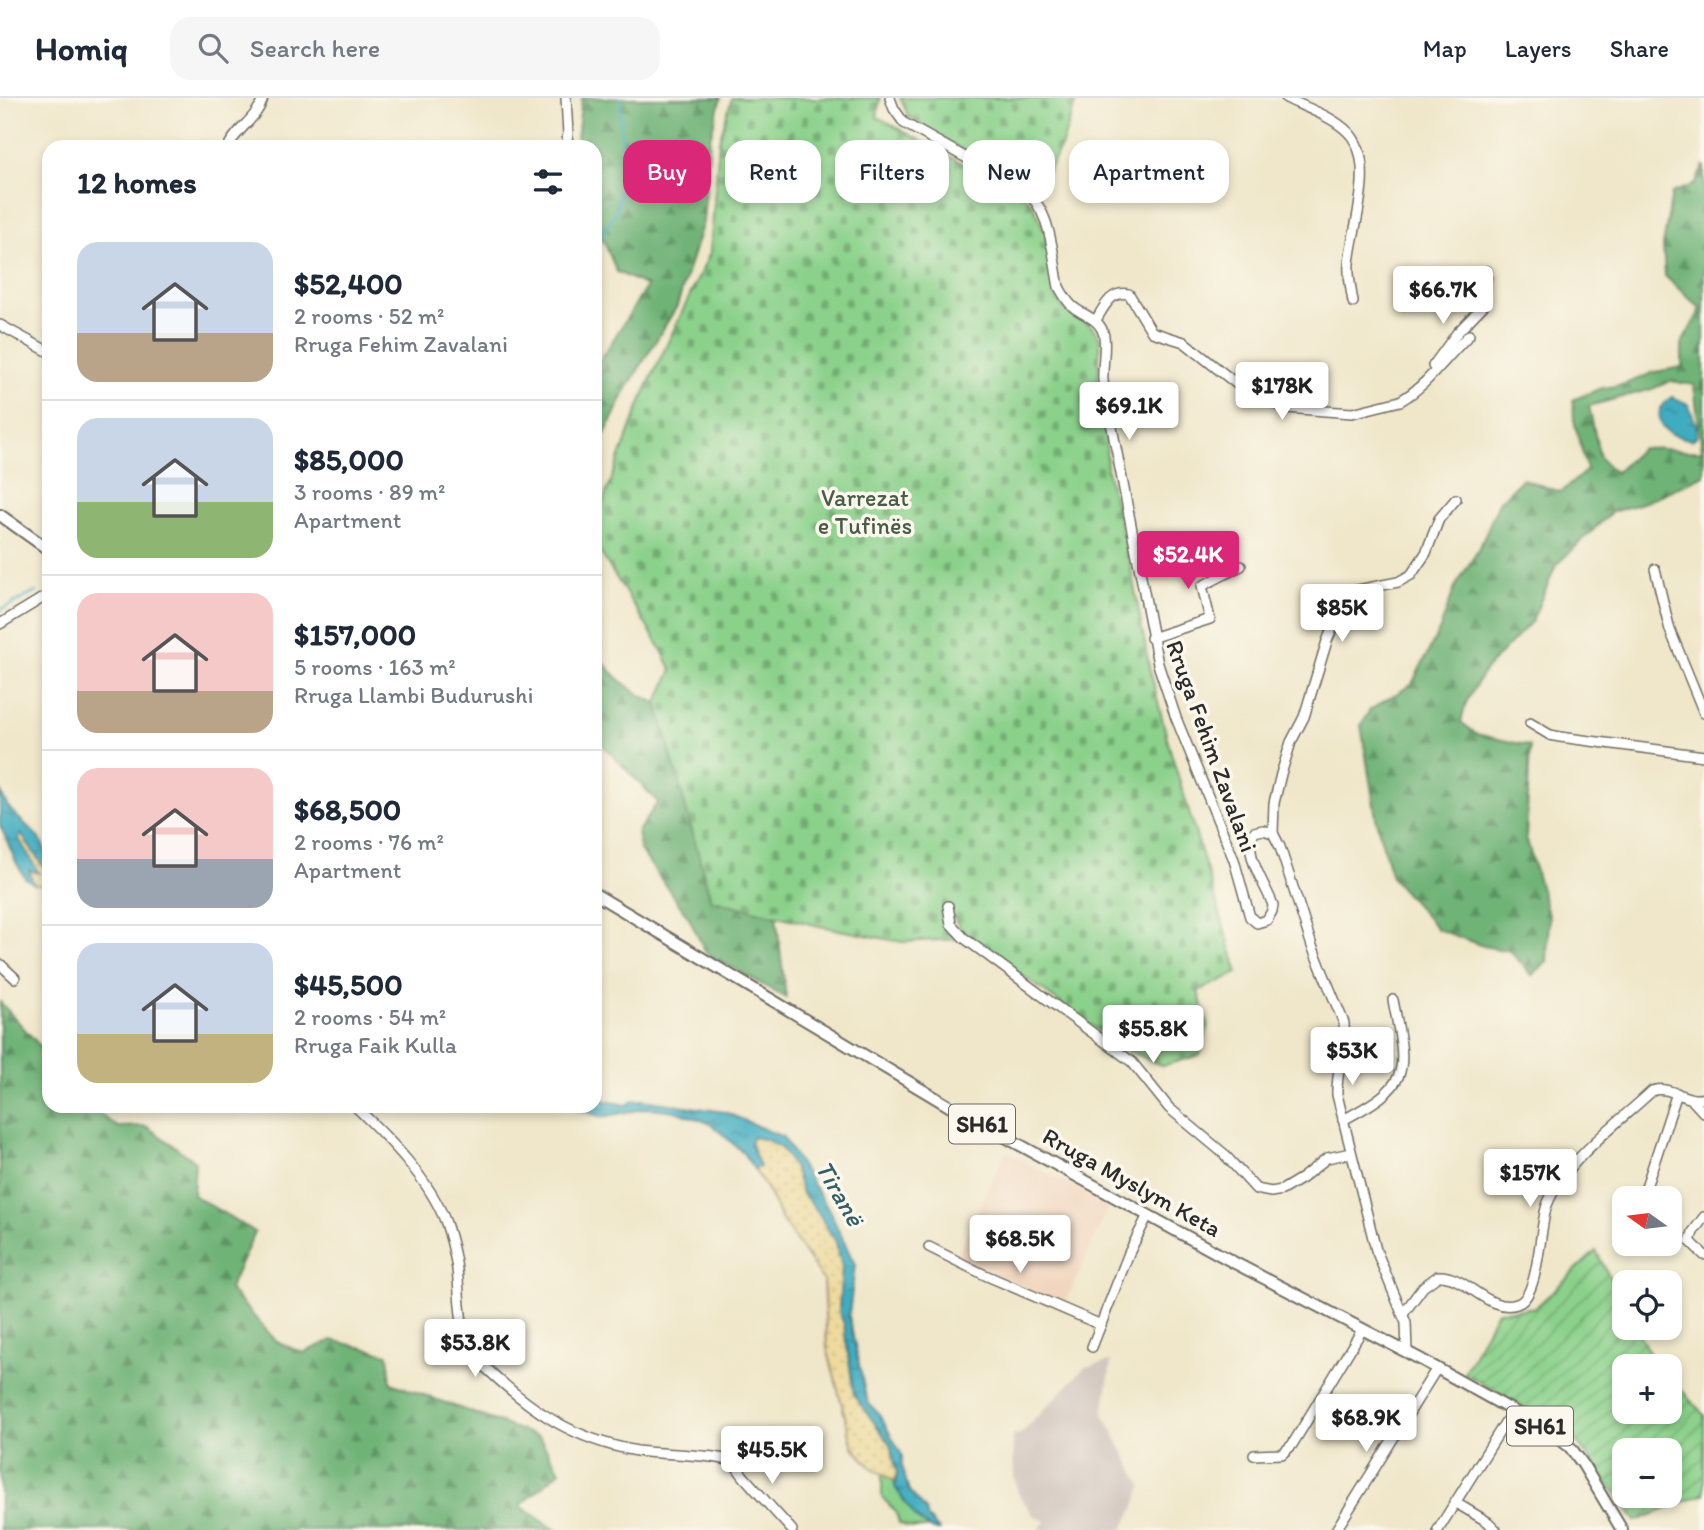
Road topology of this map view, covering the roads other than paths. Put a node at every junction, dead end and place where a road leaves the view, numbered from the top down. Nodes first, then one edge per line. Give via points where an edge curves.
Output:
1 (263, 98) edge
2 (566, 98) edge
3 (890, 98) edge
4 (1286, 98) edge
5 (232, 140) edge
6 (568, 140) edge
7 (1487, 271) dead end
8 (1353, 302) dead end
9 (1096, 320) junction
10 (0, 325) edge
11 (1469, 335) dead end
12 (42, 348) edge
13 (1417, 388) junction
14 (1456, 499) dead end
15 (0, 514) edge
16 (42, 545) edge
17 (1241, 566) dead end
18 (1655, 569) dead end
19 (42, 598) edge
20 (0, 624) edge
21 (1152, 638) junction
22 (1704, 713) edge
23 (1530, 723) dead end
24 (1704, 756) edge
25 (1273, 833) junction
26 (602, 898) edge
27 (948, 906) dead end
28 (0, 964) edge
29 (15, 978) dead end
30 (1393, 1000) dead end
31 (1677, 1093) junction
32 (1704, 1098) edge
33 (1693, 1101) junction
34 (362, 1113) edge
35 (1704, 1113) edge
36 (1343, 1119) junction
37 (1351, 1153) junction
38 (1646, 1186) edge
39 (1148, 1215) junction
40 (1704, 1217) edge
41 (929, 1247) dead end
42 (1704, 1255) edge
43 (1403, 1314) junction
44 (1101, 1325) junction
45 (1362, 1330) junction
46 (1092, 1346) dead end
47 (1407, 1352) junction
48 (1437, 1368) junction
49 (1513, 1410) junction
50 (1254, 1455) dead end
51 (1456, 1503) junction
52 (792, 1530) edge
53 (1336, 1530) edge
54 (1438, 1530) edge
55 (1496, 1530) edge
56 (1622, 1530) edge

1 - 5 street
2 - 6 street
3 - 9 street via 904,123 1037,201 1059,287 1076,309
4 - 8 street via 1339,124 1357,144 1363,172 1348,266
7 - 13 street via 1484,304
9 - 13 street via 1114,295 1129,294 1152,332 1184,342 1248,393 1286,408 1352,413 1401,401
9 - 21 street, Rruga Fehim Zavalani via 1104,335 1103,381
10 - 12 street
11 - 13 street
14 - 25 street via 1439,519 1426,553 1411,575 1350,594 1327,640 1304,717 1287,754
15 - 16 main road
17 - 21 street via 1202,586 1210,619
18 - 22 street via 1671,630
19 - 20 street
21 - 25 street, Rruga Fehim Zavalani via 1166,691 1234,860 1248,911 1257,923 1267,920 1273,905 1251,855 1250,841 1254,832
23 - 24 street via 1560,737
25 - 36 street via 1344,1023 1336,1082
26 - 39 main road, Rruga Myslym Keta / SH61 via 908,1082
27 - 37 street via 951,924 964,938 1132,1062 1169,1108 1223,1153 1256,1189 1282,1190 1326,1158
28 - 29 street
30 - 36 street via 1403,1052 1399,1076 1381,1097
31 - 33 street
31 - 38 street
31 - 43 street via 1652,1091 1561,1179 1544,1212 1533,1282 1525,1300 1501,1305 1438,1276 1423,1287
32 - 33 street
33 - 35 street
34 - 52 street via 418,1177 445,1220 456,1264 462,1331 484,1367 543,1416 576,1433 635,1451 731,1461
36 - 37 street
37 - 43 street via 1376,1250
39 - 44 street
39 - 45 main road, Rruga Myslym Keta / SH61
40 - 42 street via 1690,1241
41 - 44 street
43 - 47 street
44 - 46 street
45 - 47 main road, Rruga Myslym Keta / SH61
45 - 50 street via 1287,1451
47 - 48 main road, Rruga Myslym Keta / SH61
48 - 49 main road, Rruga Myslym Keta / SH61
48 - 53 street
49 - 51 street
49 - 56 main road, Rruga Myslym Keta / SH61 via 1570,1447
51 - 54 street
51 - 55 street

